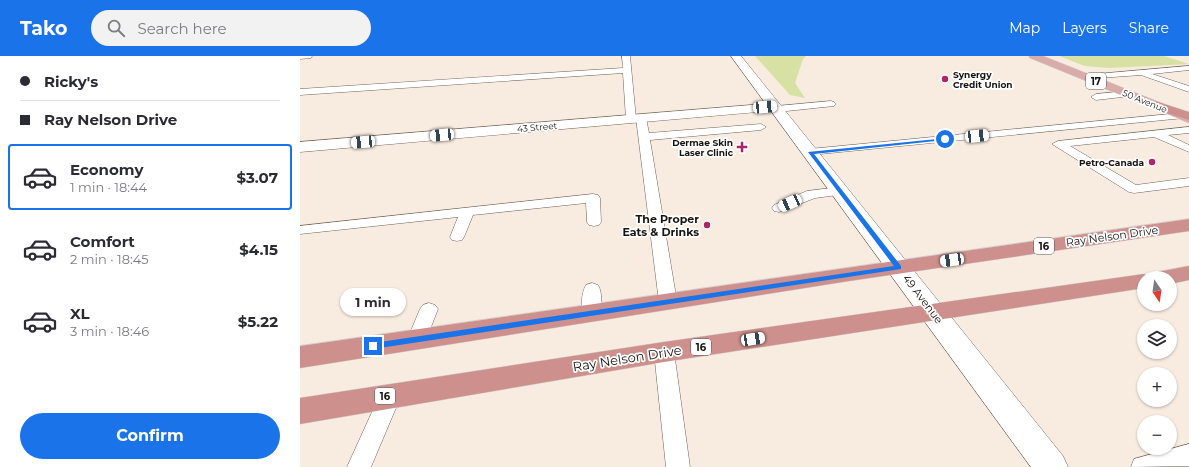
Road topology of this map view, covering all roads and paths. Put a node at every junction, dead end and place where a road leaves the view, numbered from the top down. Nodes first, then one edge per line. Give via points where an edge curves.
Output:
1 (300, 56) edge
2 (307, 56) edge
3 (626, 56) edge
4 (736, 56) edge
5 (1034, 56) edge
6 (1189, 68) edge
7 (627, 70) junction
8 (1150, 71) junction
9 (1141, 72) junction
10 (1085, 77) junction
11 (1189, 85) edge
12 (1189, 89) edge
13 (300, 92) edge
14 (1128, 94) junction
15 (1096, 97) dead end
16 (831, 104) dead end
17 (776, 108) junction
18 (1186, 117) edge
19 (636, 118) junction
20 (762, 127) dead end
21 (1189, 130) edge
22 (1154, 133) junction
23 (644, 137) junction
24 (300, 147) edge
25 (1189, 149) edge
26 (810, 152) junction
27 (1189, 182) edge
28 (840, 191) junction
29 (779, 208) dead end
30 (467, 212) junction
31 (594, 222) dead end
32 (1189, 225) edge
33 (300, 230) edge
34 (457, 237) dead end
35 (899, 267) junction
36 (1189, 274) edge
37 (1177, 276) edge
38 (1137, 281) edge
39 (592, 289) dead end
40 (668, 302) junction
41 (429, 309) dead end
42 (932, 312) junction
43 (591, 314) junction
44 (417, 340) junction
45 (664, 352) junction
46 (300, 357) edge
47 (390, 396) junction
48 (300, 411) edge
49 (1189, 455) edge
50 (359, 467) edge
51 (678, 467) edge
52 (1052, 467) edge
53 (1143, 467) edge

1 - 2 street
3 - 7 lane
4 - 17 street, 49 Avenue
5 - 10 main road, 50 Avenue / 17
6 - 8 lane
7 - 13 lane
7 - 19 lane
8 - 9 lane
8 - 11 lane
9 - 10 lane
9 - 12 lane
10 - 14 main road, 50 Avenue / 17
14 - 15 lane
14 - 18 main road, 50 Avenue / 17
16 - 17 lane
17 - 19 street, 43 Street
17 - 26 street, 49 Avenue
18 - 26 lane
19 - 23 lane
19 - 24 street, 43 Street
20 - 23 lane
21 - 22 lane
22 - 25 lane
22 - 27 lane via 1058,144 1134,189
23 - 40 lane
26 - 28 street, 49 Avenue
28 - 29 lane via 812,194
28 - 35 street, 49 Avenue
30 - 31 lane via 593,198
30 - 33 lane
30 - 34 lane
32 - 35 highway, Ray Nelson Drive / 16
35 - 40 highway, Ray Nelson Drive / 16
35 - 42 street, 49 Avenue
36 - 37 highway
38 - 42 highway, Ray Nelson Drive / 16
39 - 43 lane
40 - 43 highway, Ray Nelson Drive / 16
41 - 44 lane
42 - 45 highway, Ray Nelson Drive / 16
42 - 52 street, 49 Avenue
43 - 44 highway, Ray Nelson Drive / 16
44 - 46 highway, Ray Nelson Drive / 16
45 - 47 highway, Ray Nelson Drive / 16
45 - 51 lane
47 - 48 highway, Ray Nelson Drive / 16
47 - 50 lane
49 - 53 lane

